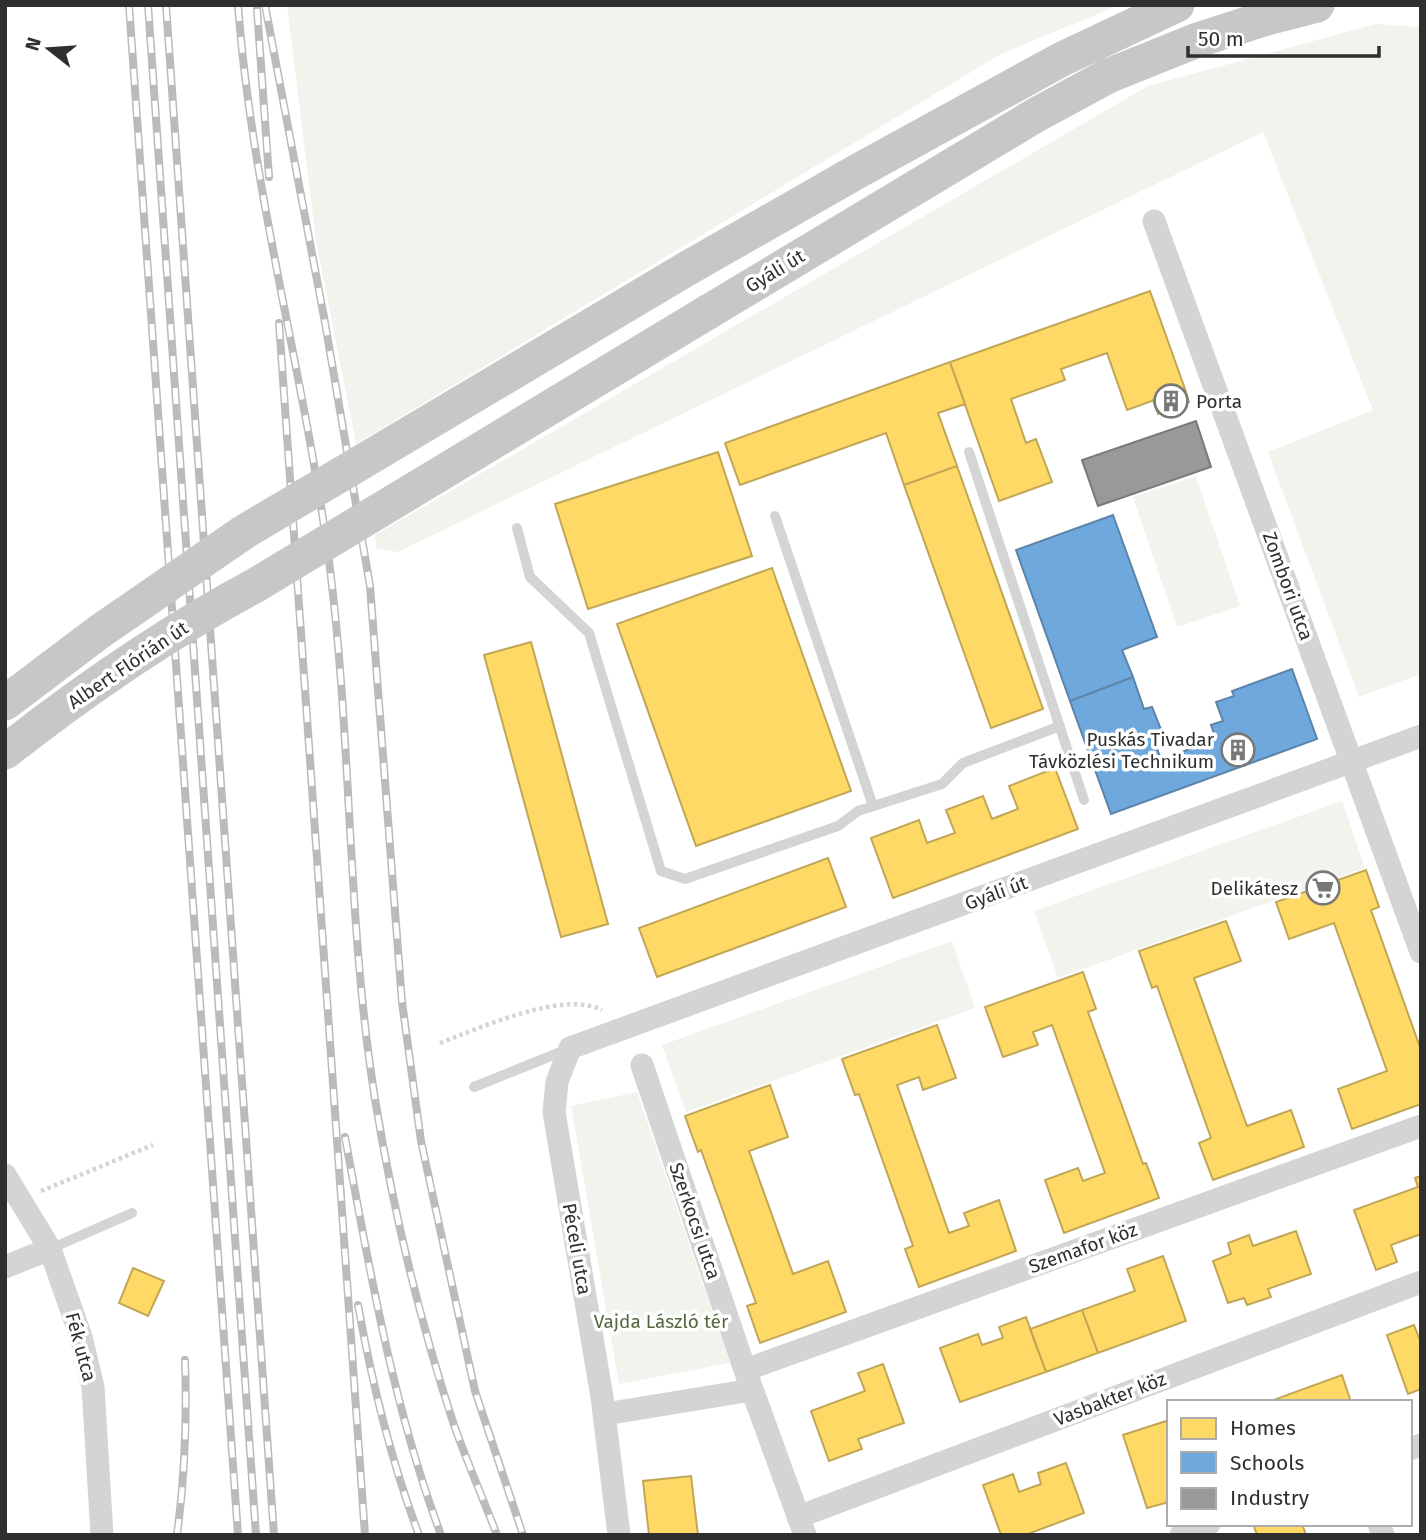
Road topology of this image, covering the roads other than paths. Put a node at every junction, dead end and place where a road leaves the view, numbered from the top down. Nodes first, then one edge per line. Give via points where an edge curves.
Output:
1 (1177, 5) edge
2 (1317, 5) edge
3 (1153, 221) dead end
4 (969, 452) dead end
5 (775, 516) dead end
6 (517, 528) dead end
7 (256, 585) joint
8 (5, 703) edge
9 (1060, 726) junction
10 (1421, 736) edge
11 (5, 752) edge
12 (1353, 762) junction
13 (1084, 800) dead end
14 (873, 806) junction
15 (1421, 952) edge
16 (570, 1048) junction
17 (642, 1065) dead end
18 (474, 1087) dead end
19 (1421, 1126) edge
20 (5, 1175) edge
21 (132, 1213) dead end
22 (50, 1249) junction
23 (5, 1268) edge
24 (1421, 1282) edge
25 (749, 1380) junction
26 (604, 1414) junction
27 (802, 1526) edge
28 (1204, 1526) edge
29 (102, 1535) edge
30 (619, 1535) edge
31 (1181, 1535) edge

1 - 8 main road, Albert Flórián út, bridge via 1050,66 858,171 244,532
2 - 7 main road, Gyáli út, bridge via 1195,41 1108,76 1036,115
3 - 12 street, Zombori utca
4 - 9 lane
5 - 14 lane
6 - 14 lane via 530,577 589,633 661,871 685,879 838,826
7 - 11 main road, Albert Flórián út, bridge via 160,642
9 - 13 lane
9 - 14 lane via 963,763 942,784
10 - 12 street, Gyáli út
12 - 15 street, Zombori utca
12 - 16 street, Gyáli út
16 - 18 lane
16 - 26 street, Péceli utca via 557,1082 554,1112
17 - 25 street, Szerkocsi utca
19 - 25 street, Szemafor köz
20 - 22 street, Fék utca
21 - 22 lane
22 - 23 street
22 - 29 street, Fék utca via 93,1387
24 - 27 street, Vasbakter köz
25 - 26 street, Szemafor köz
25 - 27 street, Szerkocsi utca
26 - 30 street, Péceli utca
28 - 31 street

